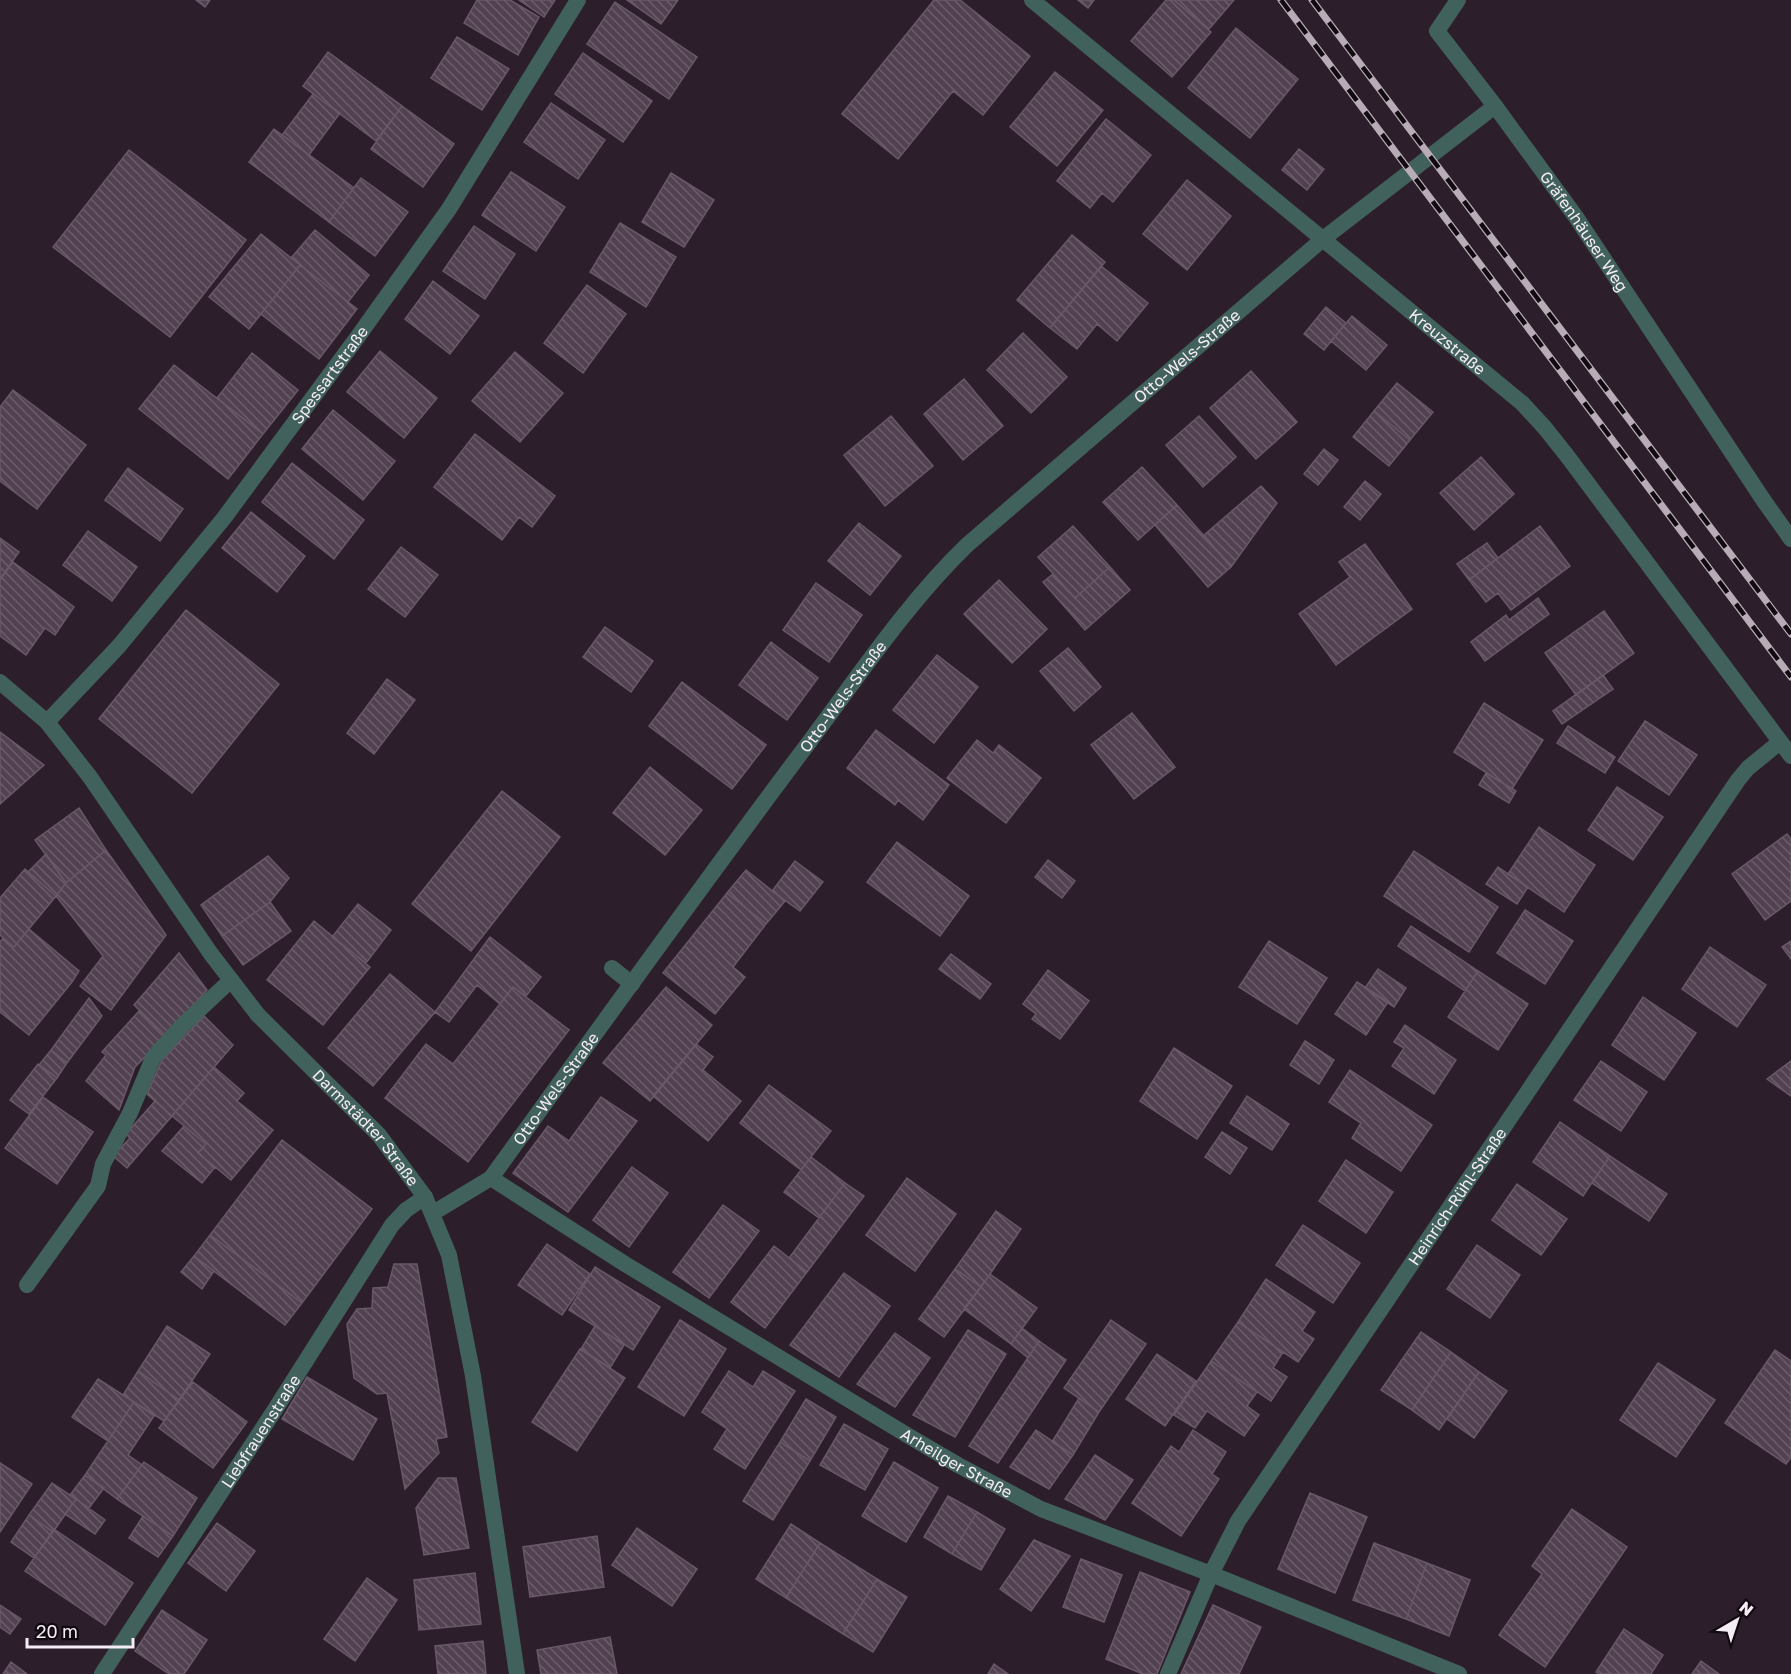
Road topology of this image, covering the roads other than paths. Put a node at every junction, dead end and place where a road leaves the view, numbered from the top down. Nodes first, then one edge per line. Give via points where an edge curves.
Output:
1 (578, 0) edge
2 (1032, 0) edge
3 (1458, 0) edge
4 (1495, 106) junction
5 (1323, 239) junction
6 (1791, 538) edge
7 (0, 682) edge
8 (47, 722) junction
9 (1780, 741) junction
10 (1791, 756) edge
11 (612, 968) dead end
12 (231, 980) junction
13 (632, 984) junction
14 (491, 1178) junction
15 (425, 1197) junction
16 (433, 1213) junction
17 (27, 1285) dead end
18 (1211, 1574) junction
19 (102, 1674) edge
20 (517, 1674) edge
21 (1168, 1674) edge
22 (1459, 1674) edge

1 - 8 street, Spessartstraße via 449,209 345,354 217,527 119,646
2 - 5 street, Kreuzstraße
3 - 4 street, Gräfenhäuser Weg via 1437,31
4 - 5 street
4 - 6 street, Gräfenhäuser Weg via 1576,217
5 - 9 street, Kreuzstraße via 1498,382 1545,428
5 - 13 street, Otto-Wels-Straße via 947,565 904,616
7 - 8 street, Darmstädter Straße
8 - 12 street, Darmstädter Straße via 90,777
9 - 10 street, Kreuzstraße
9 - 18 street, Heinrich-Rühl-Straße via 1748,768 1732,789 1239,1521
11 - 13 street
12 - 15 street, Darmstädter Straße via 258,1015 379,1135
12 - 17 street via 153,1058 103,1164 99,1186
13 - 14 street, Otto-Wels-Straße
14 - 16 street, Otto-Wels-Straße
14 - 18 street, Arheilger Straße via 625,1264 958,1465 1041,1509
15 - 16 street, Darmstädter Straße
15 - 19 street, Liebfrauenstraße via 392,1225
16 - 20 street, Darmstädter Straße via 449,1255 473,1376
18 - 21 street, Heinrich-Rühl-Straße
18 - 22 street, Arheilger Straße

